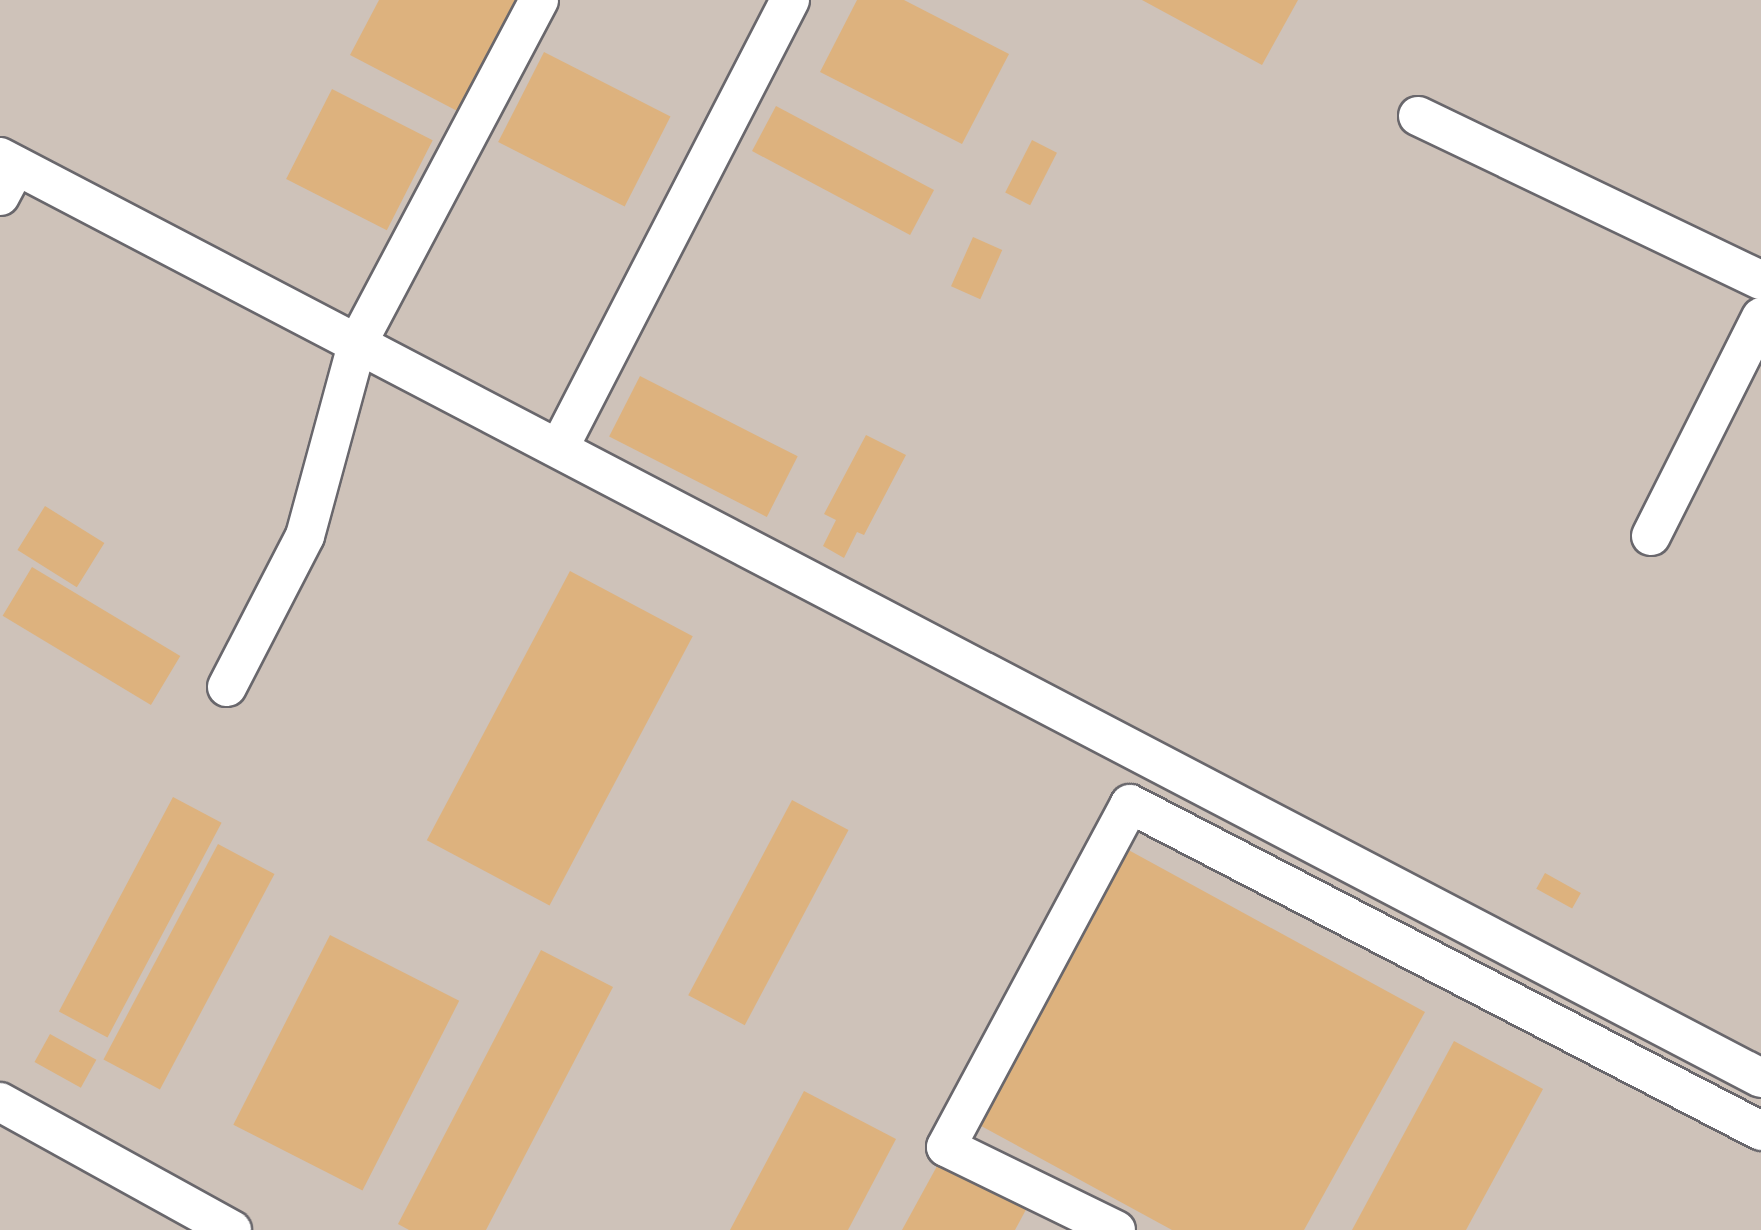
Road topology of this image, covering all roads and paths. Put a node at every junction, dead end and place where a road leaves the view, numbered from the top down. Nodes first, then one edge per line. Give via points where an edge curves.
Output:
1 (540, 0) edge
2 (790, 0) edge
3 (1418, 116) dead end
4 (5, 173) edge
5 (1761, 280) edge
6 (1761, 317) edge
7 (357, 344) junction
8 (559, 448) junction
9 (1651, 536) dead end
10 (227, 687) dead end
11 (1761, 1078) edge
12 (0, 1102) edge
13 (1761, 1131) edge
14 (210, 1225) edge
15 (1115, 1230) edge

1 - 7 street
2 - 8 street
3 - 5 street
4 - 7 street
6 - 9 street
7 - 8 street
7 - 10 street via 305,536
8 - 11 street via 1109,741
12 - 14 street
13 - 15 street via 1130,804 946,1147

